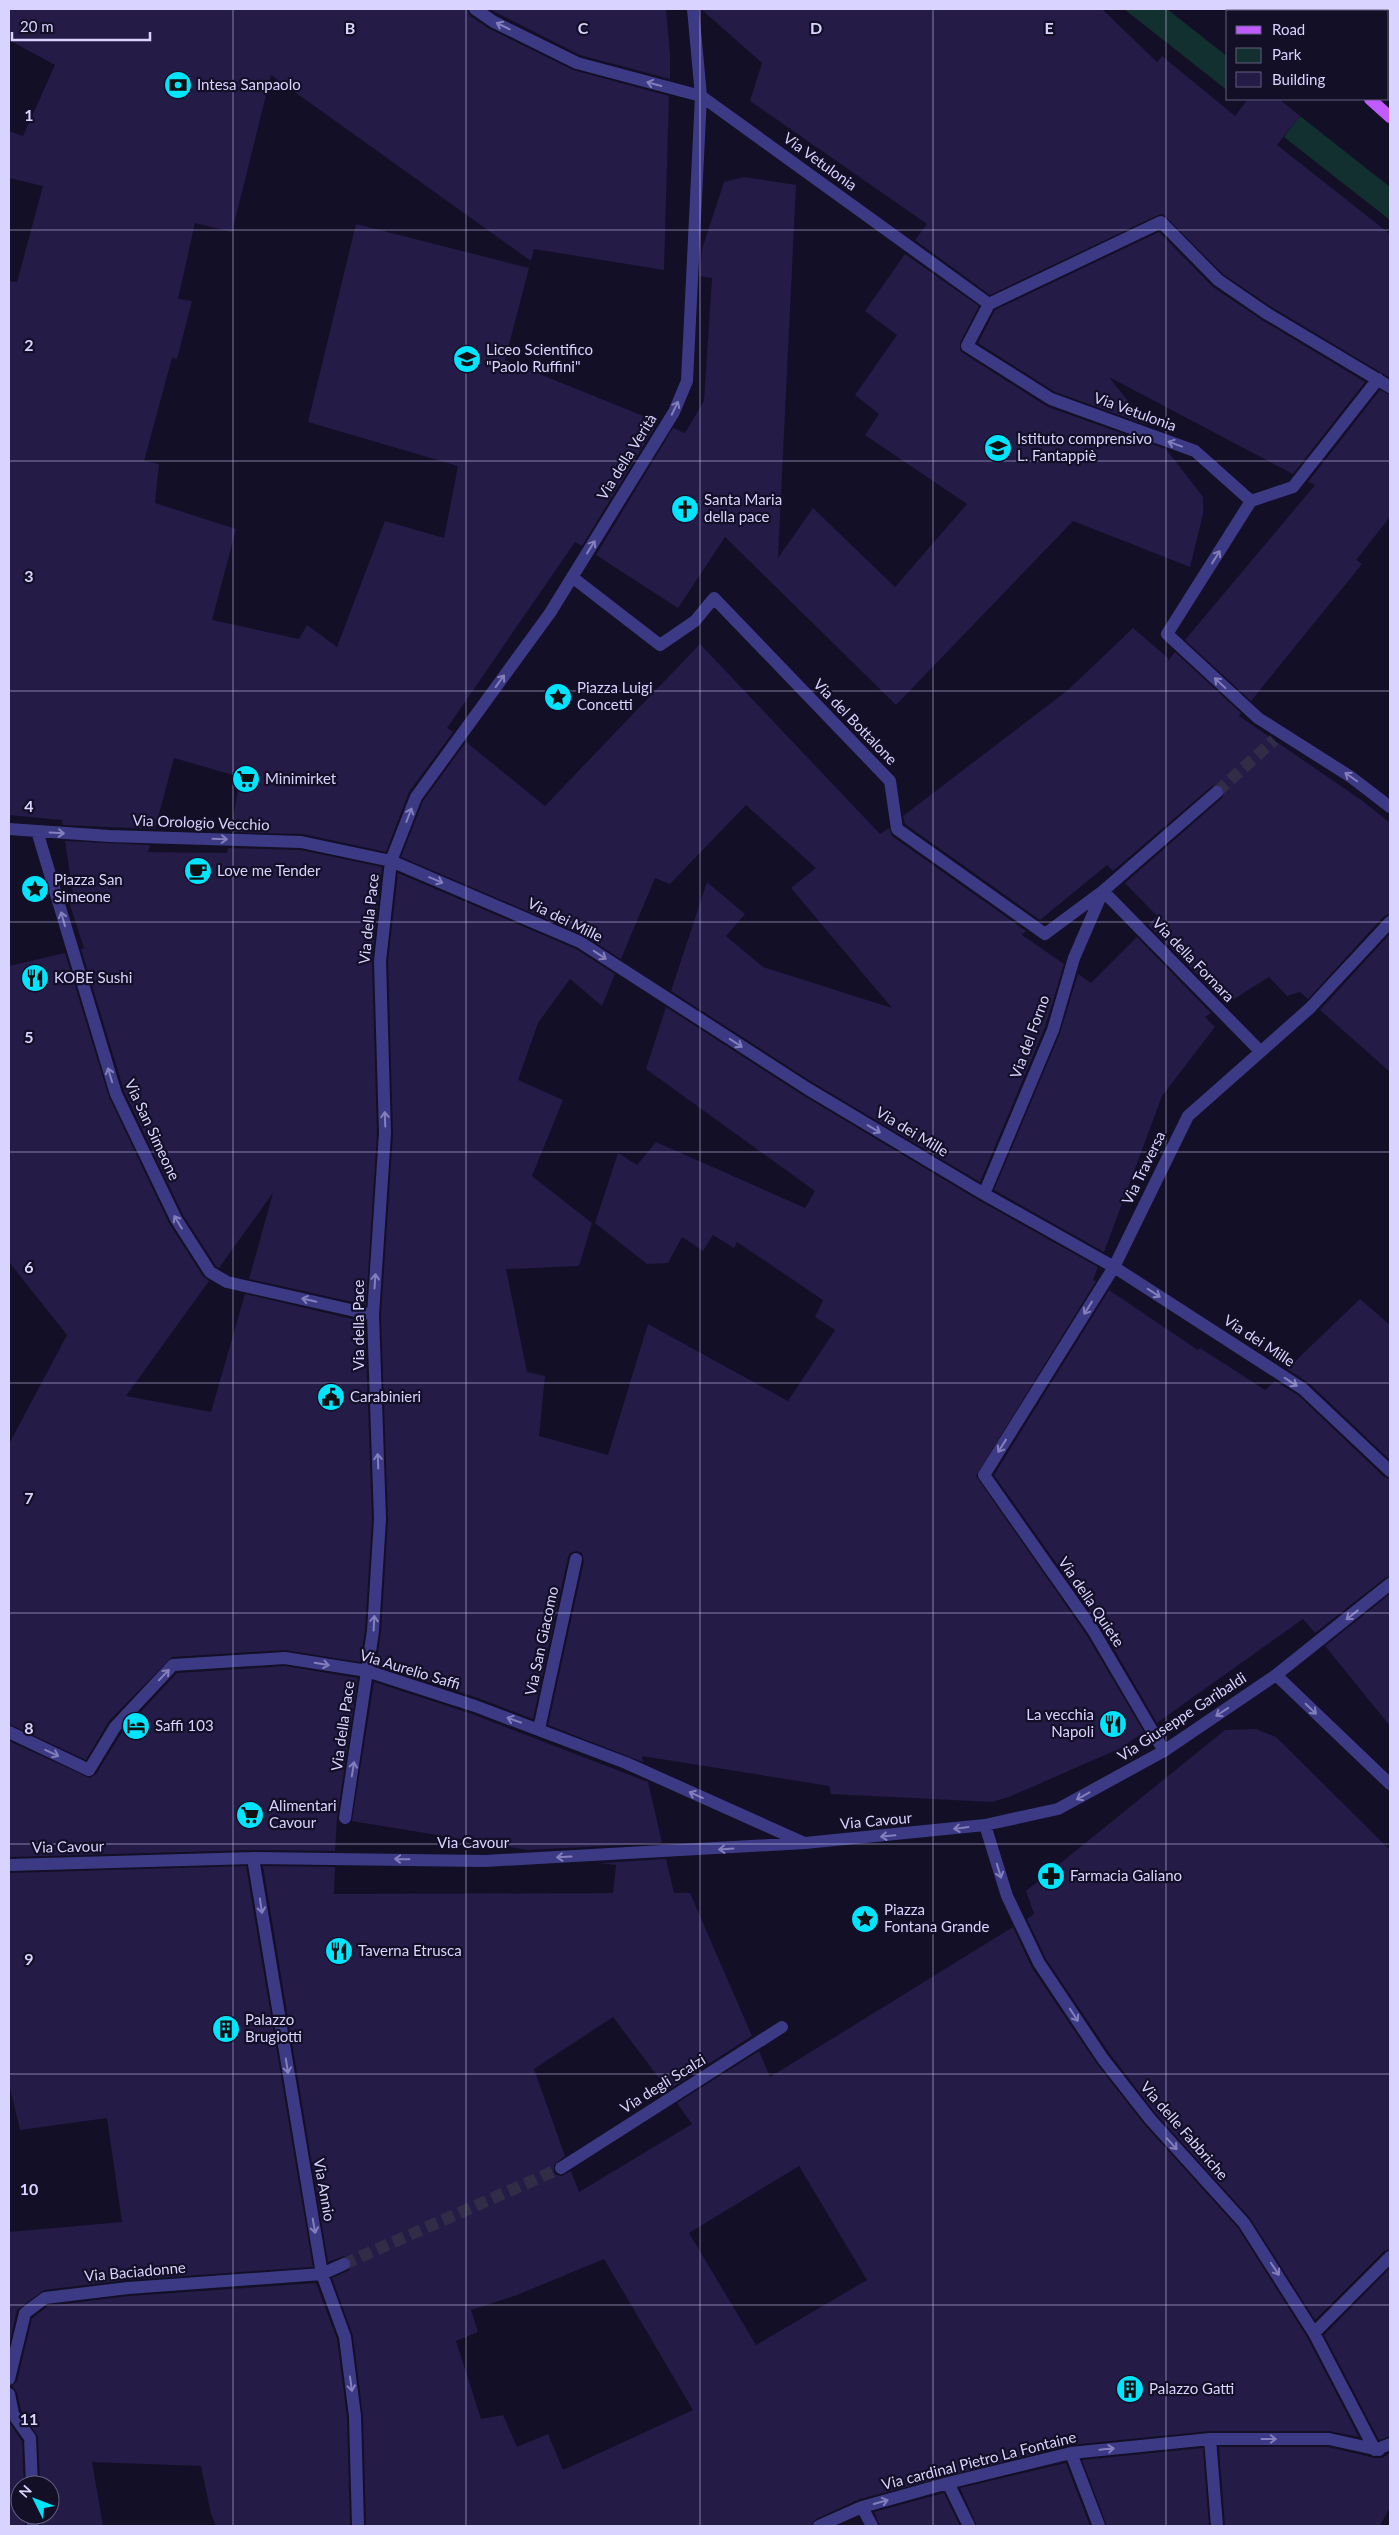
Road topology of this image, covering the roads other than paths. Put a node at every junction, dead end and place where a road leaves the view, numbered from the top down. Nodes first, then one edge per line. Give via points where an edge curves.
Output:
1 (475, 9) edge
2 (693, 9) edge
3 (701, 96) junction
4 (1371, 100) edge
5 (1390, 117) edge
6 (989, 304) junction
7 (1378, 379) junction
8 (1390, 387) edge
9 (1251, 501) junction
10 (572, 577) junction
11 (1217, 792) tunnel mouth
12 (1390, 807) edge
13 (9, 829) edge
14 (37, 831) junction
15 (392, 861) junction
16 (1103, 891) junction
17 (1390, 922) edge
18 (1260, 1051) junction
19 (984, 1194) junction
20 (1114, 1267) junction
21 (373, 1315) junction
22 (1390, 1470) edge
23 (984, 1475) joint
24 (576, 1559) dead end
25 (1390, 1584) edge
26 (367, 1672) junction
27 (1276, 1675) junction
28 (539, 1729) junction
29 (9, 1732) edge
30 (1164, 1751) junction
31 (1390, 1784) edge
32 (345, 1818) dead end
33 (985, 1825) junction
34 (937, 1831) joint
35 (805, 1843) junction
36 (253, 1858) junction
37 (9, 1865) edge
38 (782, 2027) dead end
39 (561, 2168) tunnel mouth
40 (1390, 2257) edge
41 (344, 2264) tunnel mouth
42 (322, 2274) junction
43 (1314, 2332) junction
44 (9, 2379) edge
45 (9, 2394) edge
46 (1210, 2439) junction
47 (1390, 2444) edge
48 (1375, 2450) junction
49 (1071, 2453) junction
50 (1390, 2453) edge
51 (32, 2475) edge
52 (948, 2483) junction
53 (862, 2508) junction
54 (358, 2526) edge
55 (819, 2526) edge
56 (872, 2526) edge
57 (969, 2526) edge
58 (1099, 2526) edge
59 (1217, 2526) edge

3 -> 1 street via 578,64 494,22
2 - 3 street, Via della Verità
3 - 6 street, Via Vetulonia
10 -> 3 street, Via della Verità via 674,412 687,381
4 - 5 main road
6 - 7 street via 1161,222 1218,280 1266,313
9 -> 6 street, Via Vetulonia via 1195,451 1051,399 967,346
7 - 8 street
7 - 9 street via 1293,487
12 -> 9 street via 1351,777 1278,737 1168,634
15 -> 10 street, Via della Verità via 416,797 550,613
10 - 16 street, Via del Bottalone via 660,645 695,621 714,598 890,781 897,829 1045,934
11 - 16 street, Via del Bottalone
13 - 14 street, Via Orologio Vecchio
14 -> 15 street, Via Orologio Vecchio via 301,842
21 -> 14 street, Via San Simeone via 227,1282 210,1272 176,1219 116,1094
15 -> 19 street, Via dei Mille via 580,942 808,1089
21 -> 15 street, Via della Pace via 386,1133 380,961
16 - 18 street, Via della Fornara
16 - 19 street, Via del Forno via 1074,958 1054,1030
17 - 18 street, Via Traversa via 1310,1008
18 - 20 street, Via Traversa via 1188,1116
19 - 20 street, Via dei Mille
20 -> 22 street, Via dei Mille via 1303,1389
20 -> 23 street, Via Traversa
26 -> 21 street, Via della Pace via 373,1631 380,1519
23 - 30 street, Via della Quiete via 1093,1630
24 - 28 street, Via San Giacomo
25 -> 27 street, Via Giuseppe Garibaldi
28 -> 26 street, Via Aurelio Saffi
29 -> 26 street, Via Aurelio Saffi via 89,1770 115,1727 174,1665 285,1658
32 -> 26 street, Via della Pace
27 -> 30 street, Via Giuseppe Garibaldi
27 -> 31 street
35 -> 28 street, Via Aurelio Saffi via 626,1763
30 -> 33 street, Via Giuseppe Garibaldi via 1058,1809
33 -> 34 street, Via Giuseppe Garibaldi
33 -> 43 street, Via delle Fabbriche via 1007,1896 1040,1963 1103,2059 1150,2119 1244,2223
34 -> 35 street, Via Cavour
35 -> 36 street, Via Cavour via 485,1861
36 - 37 street, Via Cavour
36 -> 42 street, Via Annio
38 - 39 street, Via degli Scalzi
40 - 43 street
41 - 42 street
42 - 44 street, Via Baciadonne via 128,2288 45,2298 25,2313
42 -> 54 street, Via Annio via 344,2338 355,2416
43 - 48 street, Via delle Fabbriche
45 - 51 street via 13,2414 30,2438
46 -> 48 street, Via cardinal Pietro La Fontaine via 1329,2439
49 -> 46 street, Via cardinal Pietro La Fontaine
46 - 59 street
47 - 48 street
48 - 50 street, Via cardinal Pietro La Fontaine
49 - 52 street, Via cardinal Pietro La Fontaine
49 - 58 street
53 -> 52 street, Via cardinal Pietro La Fontaine
52 - 57 street
53 - 55 street, Via cardinal Pietro La Fontaine
53 - 56 street

